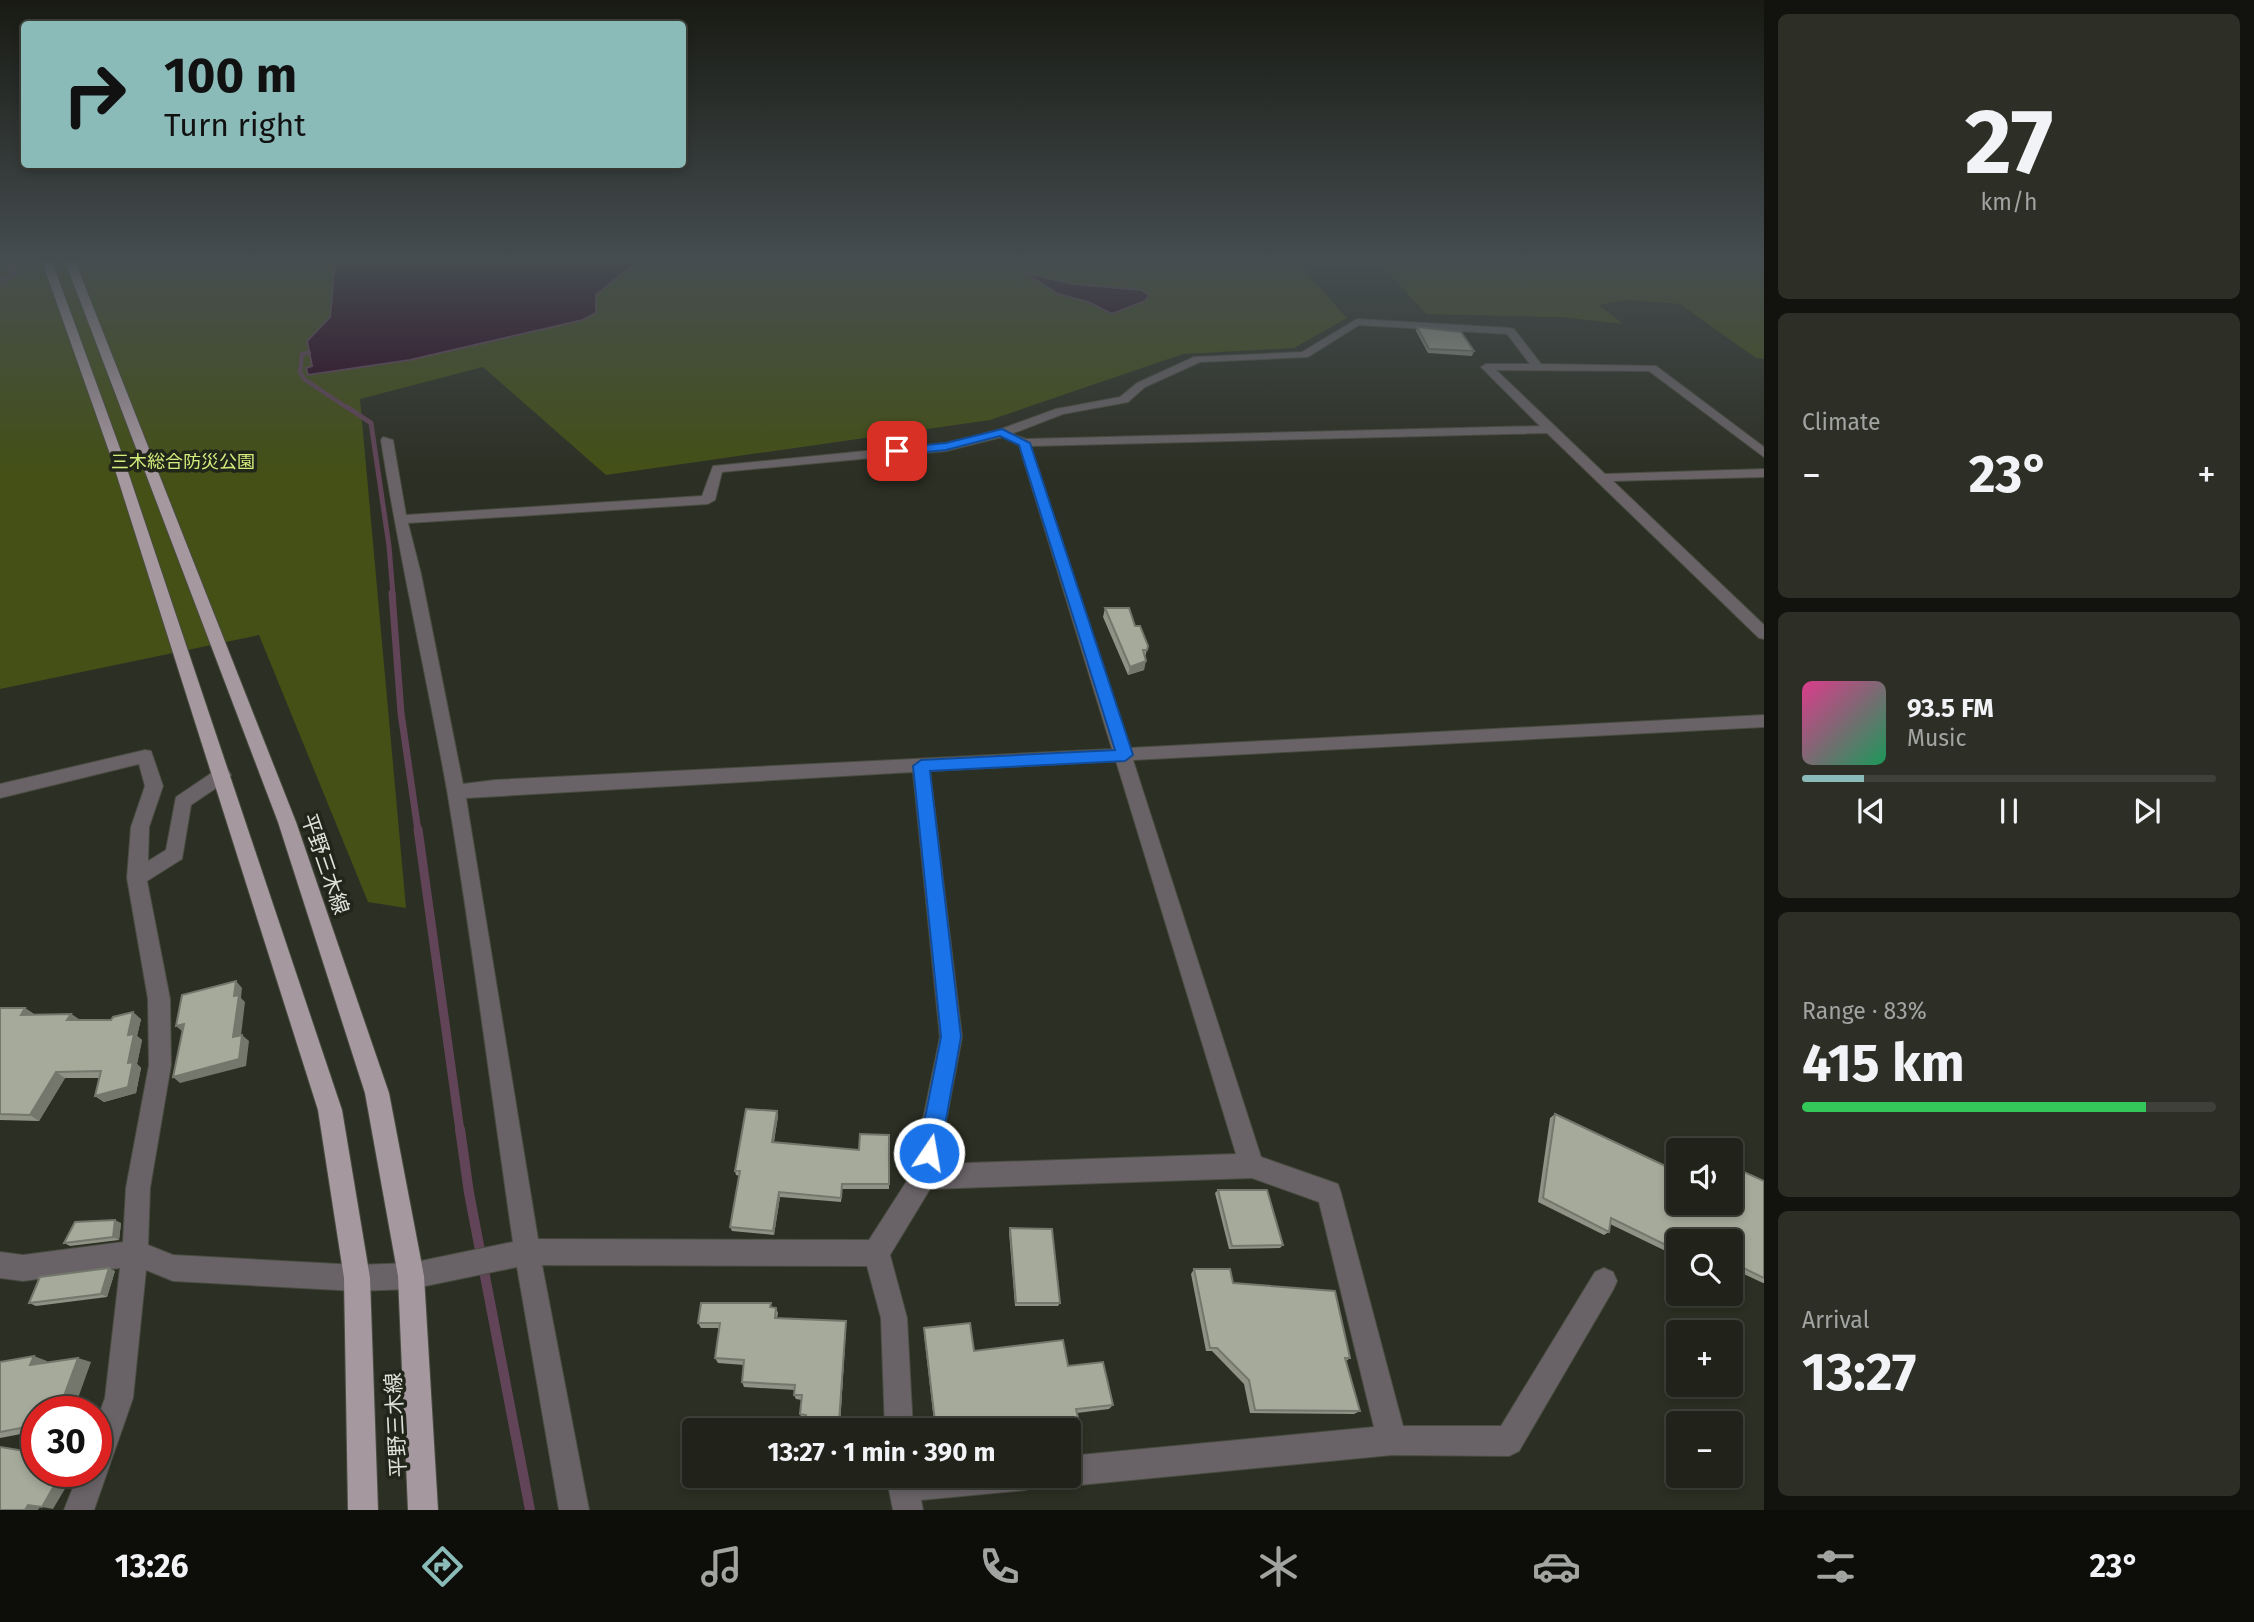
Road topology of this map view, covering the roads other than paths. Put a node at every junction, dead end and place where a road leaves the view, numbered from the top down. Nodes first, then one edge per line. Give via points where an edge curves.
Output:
1 (72, 331) edge
2 (97, 331) edge
3 (1342, 331) edge
4 (1510, 331) edge
5 (1539, 369) junction
6 (1549, 429) junction
7 (1002, 433) junction
8 (387, 440) dead end
9 (1024, 443) junction
10 (1764, 453) edge
11 (1764, 473) edge
12 (1601, 478) junction
13 (400, 520) junction
14 (1764, 634) edge
15 (1764, 721) edge
16 (1125, 755) junction
17 (921, 766) junction
18 (222, 775) junction
19 (0, 791) edge
20 (456, 792) junction
21 (137, 878) junction
22 (1252, 1166) junction
23 (923, 1177) junction
24 (527, 1252) junction
25 (135, 1253) junction
26 (876, 1253) junction
27 (0, 1265) edge
28 (411, 1276) junction
29 (356, 1278) junction
30 (1604, 1281) dead end
31 (112, 1418) edge
32 (898, 1418) edge
33 (1392, 1440) junction
34 (1081, 1470) edge
35 (88, 1487) edge
36 (927, 1488) edge
37 (904, 1491) edge
38 (79, 1510) edge
39 (363, 1510) edge
40 (423, 1510) edge
41 (574, 1510) edge

1 - 18 main road, 平野三木線
2 - 28 main road, 平野三木線 via 288,822 377,1093
3 - 7 street via 1304,355 1198,359 1141,385 1124,400 1060,411
4 - 5 street
5 - 6 street via 1486,367
5 - 10 street via 1652,368
6 - 9 street
6 - 12 street
7 - 9 street
7 - 13 street via 946,447 717,470 708,500
8 - 13 street
9 - 16 street
11 - 12 street
12 - 14 street
13 - 20 street
15 - 16 street
16 - 17 street
16 - 22 street
17 - 20 street
17 - 23 street via 951,1037
18 - 21 street via 182,802 175,854
18 - 29 main road, 平野三木線 via 330,1110
19 - 21 street via 145,756 154,786 140,827
20 - 24 street
21 - 25 street via 159,999 160,1065 138,1188
22 - 23 street
22 - 33 street via 1329,1193
23 - 26 street
24 - 26 street
24 - 28 street
24 - 41 street
25 - 27 street via 23,1268
25 - 29 street via 173,1268
25 - 31 street via 119,1398
26 - 32 street via 894,1318
28 - 29 street
28 - 40 main road, 平野三木線
29 - 39 main road, 平野三木線
30 - 33 street via 1509,1441
33 - 34 street
35 - 38 street
36 - 37 street

